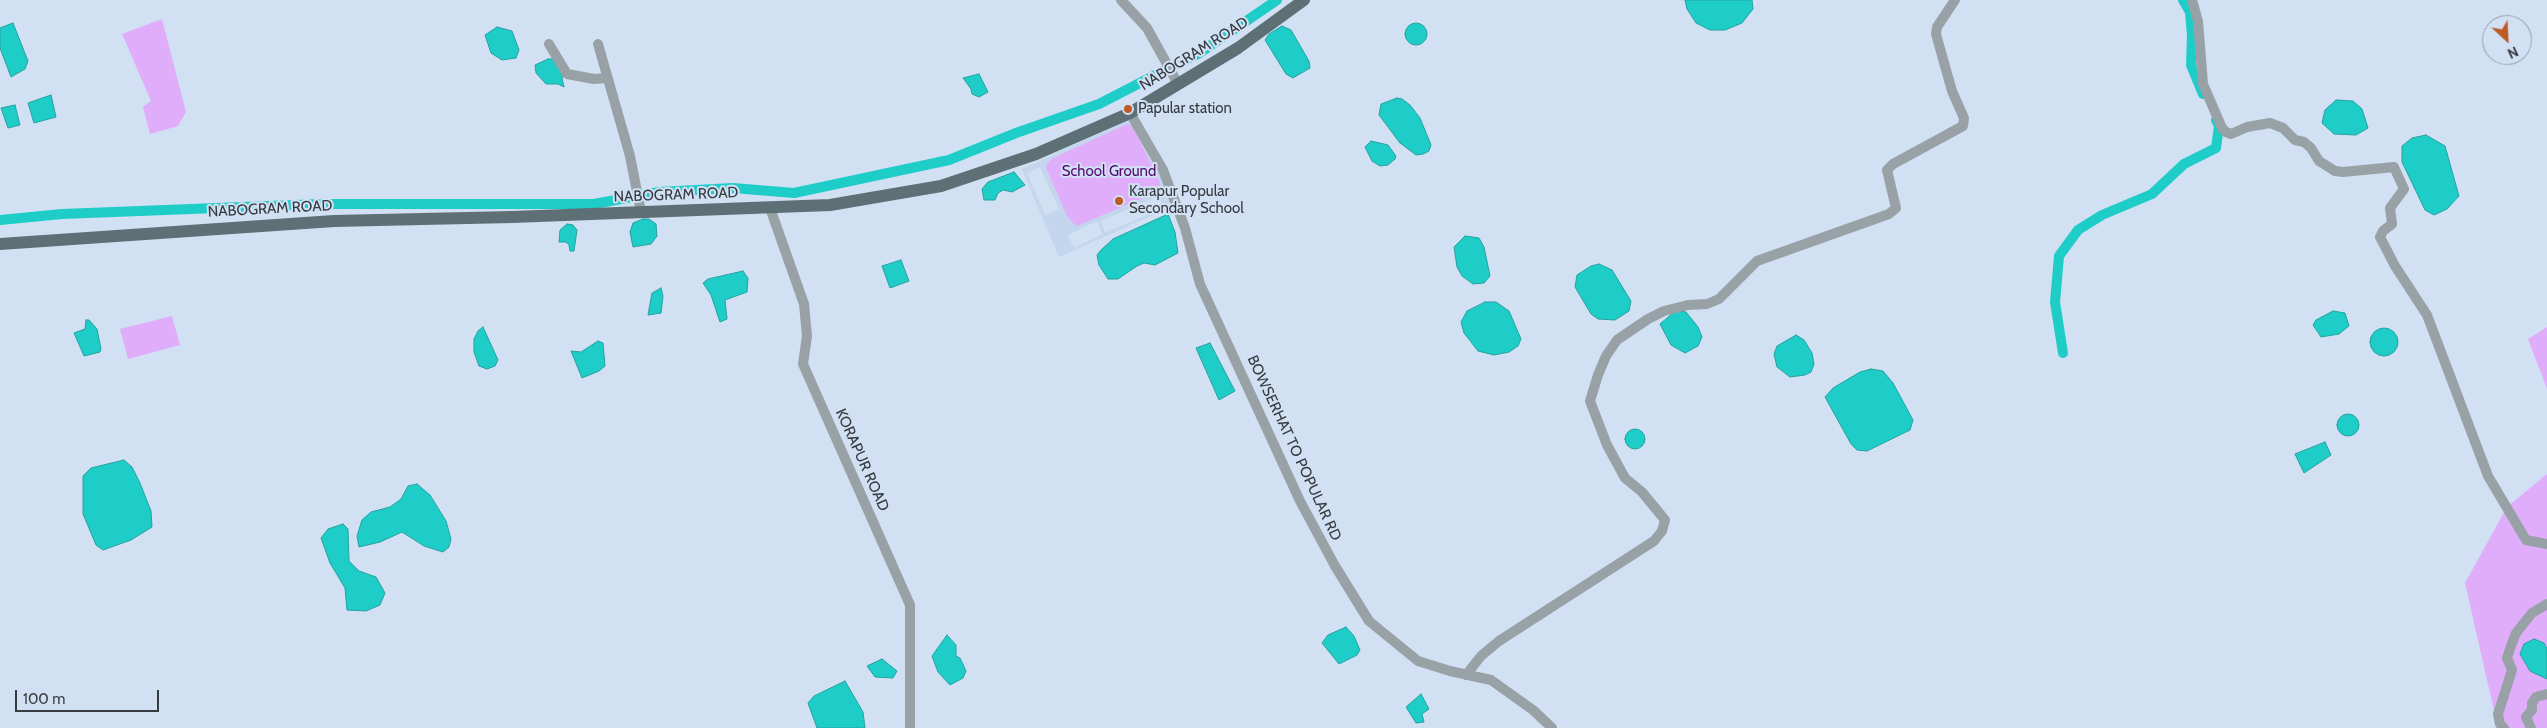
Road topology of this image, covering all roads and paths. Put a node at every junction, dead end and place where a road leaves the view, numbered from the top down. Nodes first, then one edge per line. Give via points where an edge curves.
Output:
1 (1121, 0) edge
2 (1304, 0) edge
3 (1955, 0) edge
4 (2192, 0) edge
5 (549, 44) dead end
6 (598, 44) dead end
7 (606, 78) junction
8 (1178, 84) junction
9 (1130, 113) junction
10 (770, 208) junction
11 (640, 212) junction
12 (0, 244) edge
13 (2547, 544) edge
14 (2547, 604) edge
15 (1466, 675) junction
16 (2547, 694) edge
17 (910, 728) edge
18 (1552, 728) edge
19 (2504, 728) edge
20 (2531, 728) edge

1 - 8 street via 1147,28
2 - 8 main road, NABOGRAM ROAD via 1238,48
3 - 15 street via 1937,26 1936,34 1952,91 1964,118 1963,126 1887,170 1896,208 1889,214 1757,261 1719,299 1664,312 1617,340 1598,375 1590,401 1607,445 1625,478 1642,492 1665,520 1662,532 1654,541 1498,640
4 - 13 street via 2198,21 2203,84 2226,132 2231,134 2270,123 2284,128 2295,140 2304,142 2319,161 2334,171 2394,167 2404,189 2390,208 2392,224 2380,237 2427,315 2488,476 2526,540
5 - 7 street via 568,74
6 - 7 street
7 - 11 street via 630,156
8 - 9 main road, NABOGRAM ROAD
9 - 10 main road, NABOGRAM ROAD via 1036,154 941,186 830,205
9 - 15 street, BOWSERHAT TO POPULAR RD via 1163,170 1186,228 1200,284 1300,501 1335,566 1369,621 1418,661
10 - 11 main road, NABOGRAM ROAD
10 - 17 street, KORAPUR ROAD via 804,304 807,336 802,364 910,605
11 - 12 main road, NABOGRAM ROAD via 334,221
14 - 19 street via 2532,613 2516,633 2511,646 2507,658 2512,670 2498,714
15 - 18 street, BOWSERHAT TO POPULAR RD via 1491,680
16 - 20 street via 2536,697 2532,704 2532,710 2526,717

